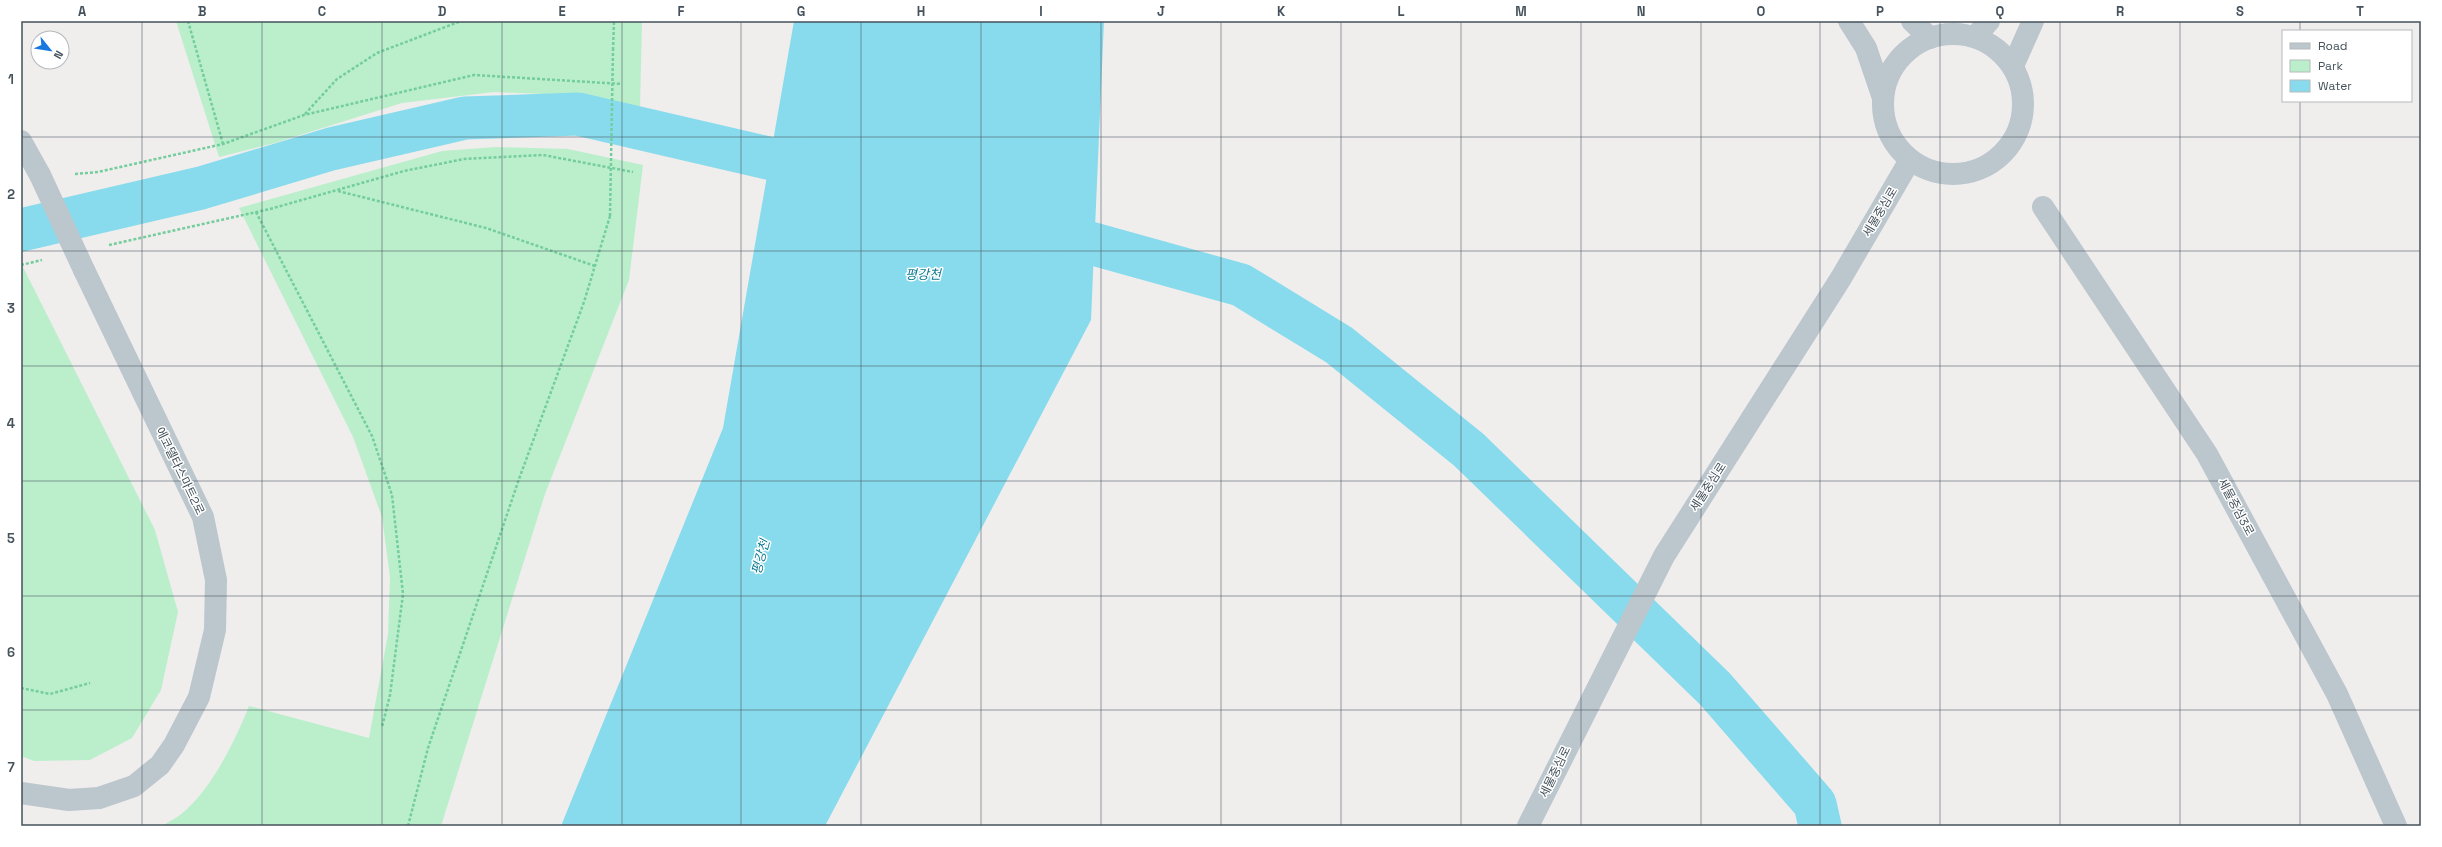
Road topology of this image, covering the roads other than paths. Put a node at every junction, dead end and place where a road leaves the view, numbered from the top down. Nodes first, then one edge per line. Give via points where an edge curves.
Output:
1 (1849, 21) edge
2 (1912, 21) edge
3 (1989, 21) edge
4 (2033, 21) edge
5 (1975, 37) junction
6 (1930, 38) junction
7 (2013, 66) junction
8 (1883, 98) junction
9 (21, 141) edge
10 (1910, 160) junction
11 (2043, 206) dead end
12 (21, 793) edge
13 (1528, 826) edge
14 (2396, 826) edge

1 - 8 street via 1866,48
2 - 6 street
3 - 5 street
4 - 7 street
5 - 6 street via 1940,34
5 - 7 street via 2003,53
6 - 8 street via 1918,42 1900,56 1888,76
7 - 10 street via 2023,93 2022,116 2014,139 1999,157 1978,170 1955,174 1932,171
8 - 10 street via 1885,121 1894,142
9 - 12 street, 에코델타스마트2로, bridge via 40,175 203,517 216,580 216,630 199,697 174,745 160,765 134,786 99,798 68,800
10 - 13 street, 세물중심로 via 1841,278 1664,556
11 - 14 street, 세물중심3로 via 2207,454 2337,694

